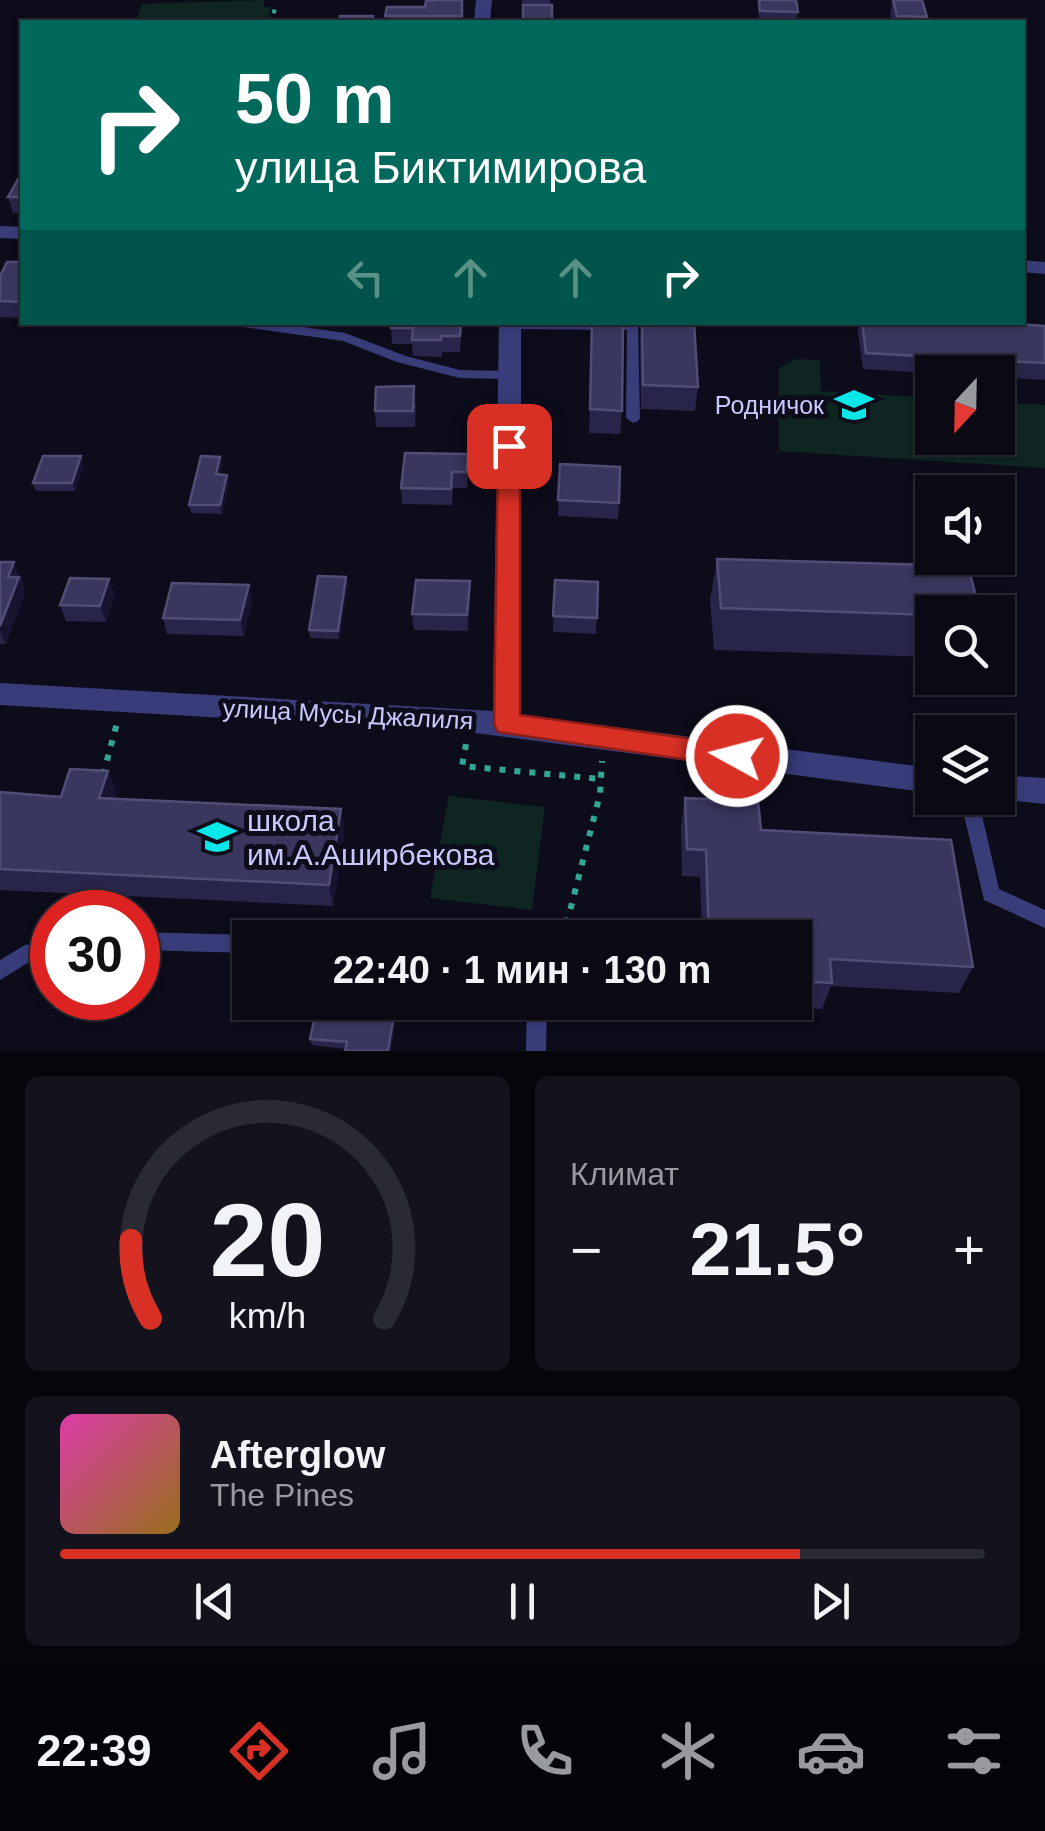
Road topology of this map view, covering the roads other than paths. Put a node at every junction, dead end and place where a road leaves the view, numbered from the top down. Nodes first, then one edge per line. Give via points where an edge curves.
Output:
1 (258, 325) edge
2 (511, 325) edge
3 (572, 325) edge
4 (509, 375) junction
5 (633, 418) dead end
6 (0, 694) edge
7 (507, 724) junction
8 (915, 778) edge
9 (1015, 789) edge
10 (1045, 791) edge
11 (973, 815) edge
12 (1045, 919) edge
13 (160, 942) edge
14 (232, 944) edge
15 (30, 953) edge
16 (0, 970) edge
17 (537, 1020) edge
18 (536, 1051) edge

1 - 4 lane via 345,337 460,374
2 - 4 street
3 - 5 lane via 633,326
4 - 7 street
6 - 7 street, улица Мусы Джалиля
7 - 8 street, улица Мусы Джалиля
9 - 10 street
11 - 12 lane via 991,894
13 - 14 lane
15 - 16 lane
17 - 18 lane

